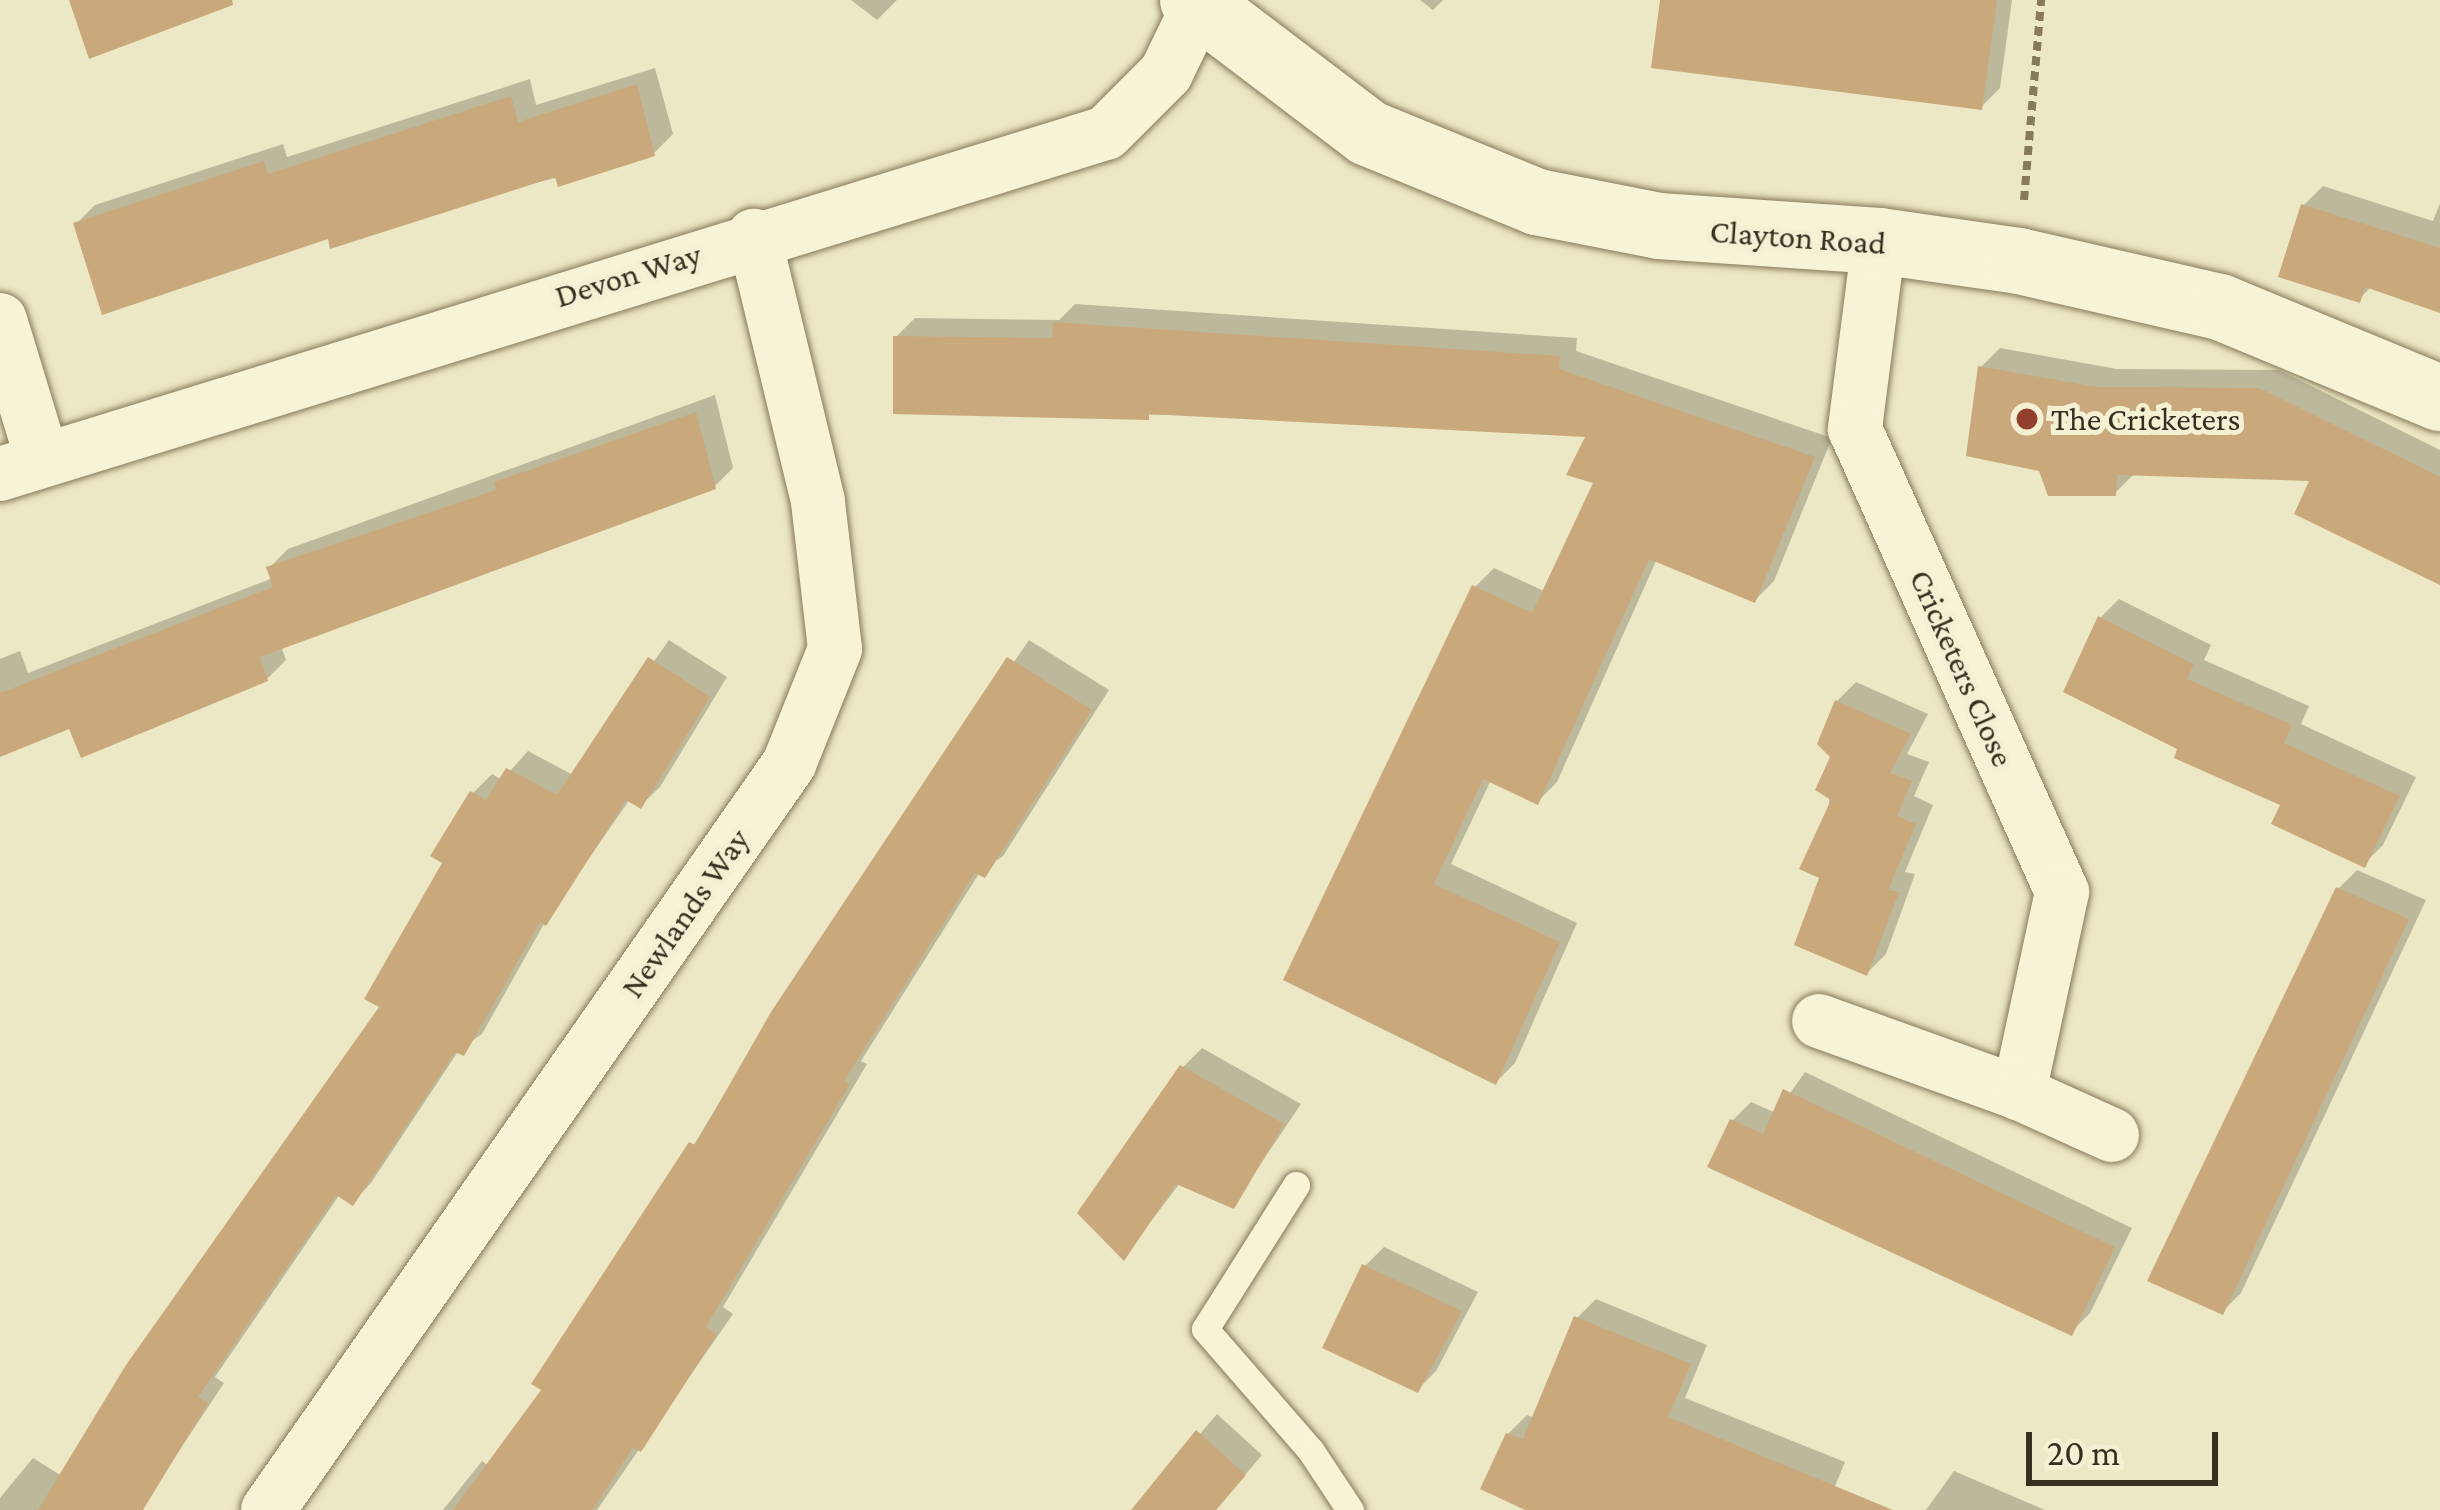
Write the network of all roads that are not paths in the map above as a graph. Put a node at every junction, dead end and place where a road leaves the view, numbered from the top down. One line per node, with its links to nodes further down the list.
1 (1196, 2): 2 (street, Devon Way); 3 (street, Clayton Road)
2 (754, 236): 6 (street, Devon Way); 11 (street, Newlands Way)
3 (1880, 241): 5 (street, Clayton Road); 8 (street, Cricketers Close)
4 (0, 320): 6 (street)
5 (2440, 398)
6 (21, 465)
7 (1819, 1021): 8 (street)
8 (2020, 1093): 9 (street)
9 (2112, 1135)
10 (1296, 1185): 12 (lane)
11 (268, 1510)
12 (1350, 1510)

